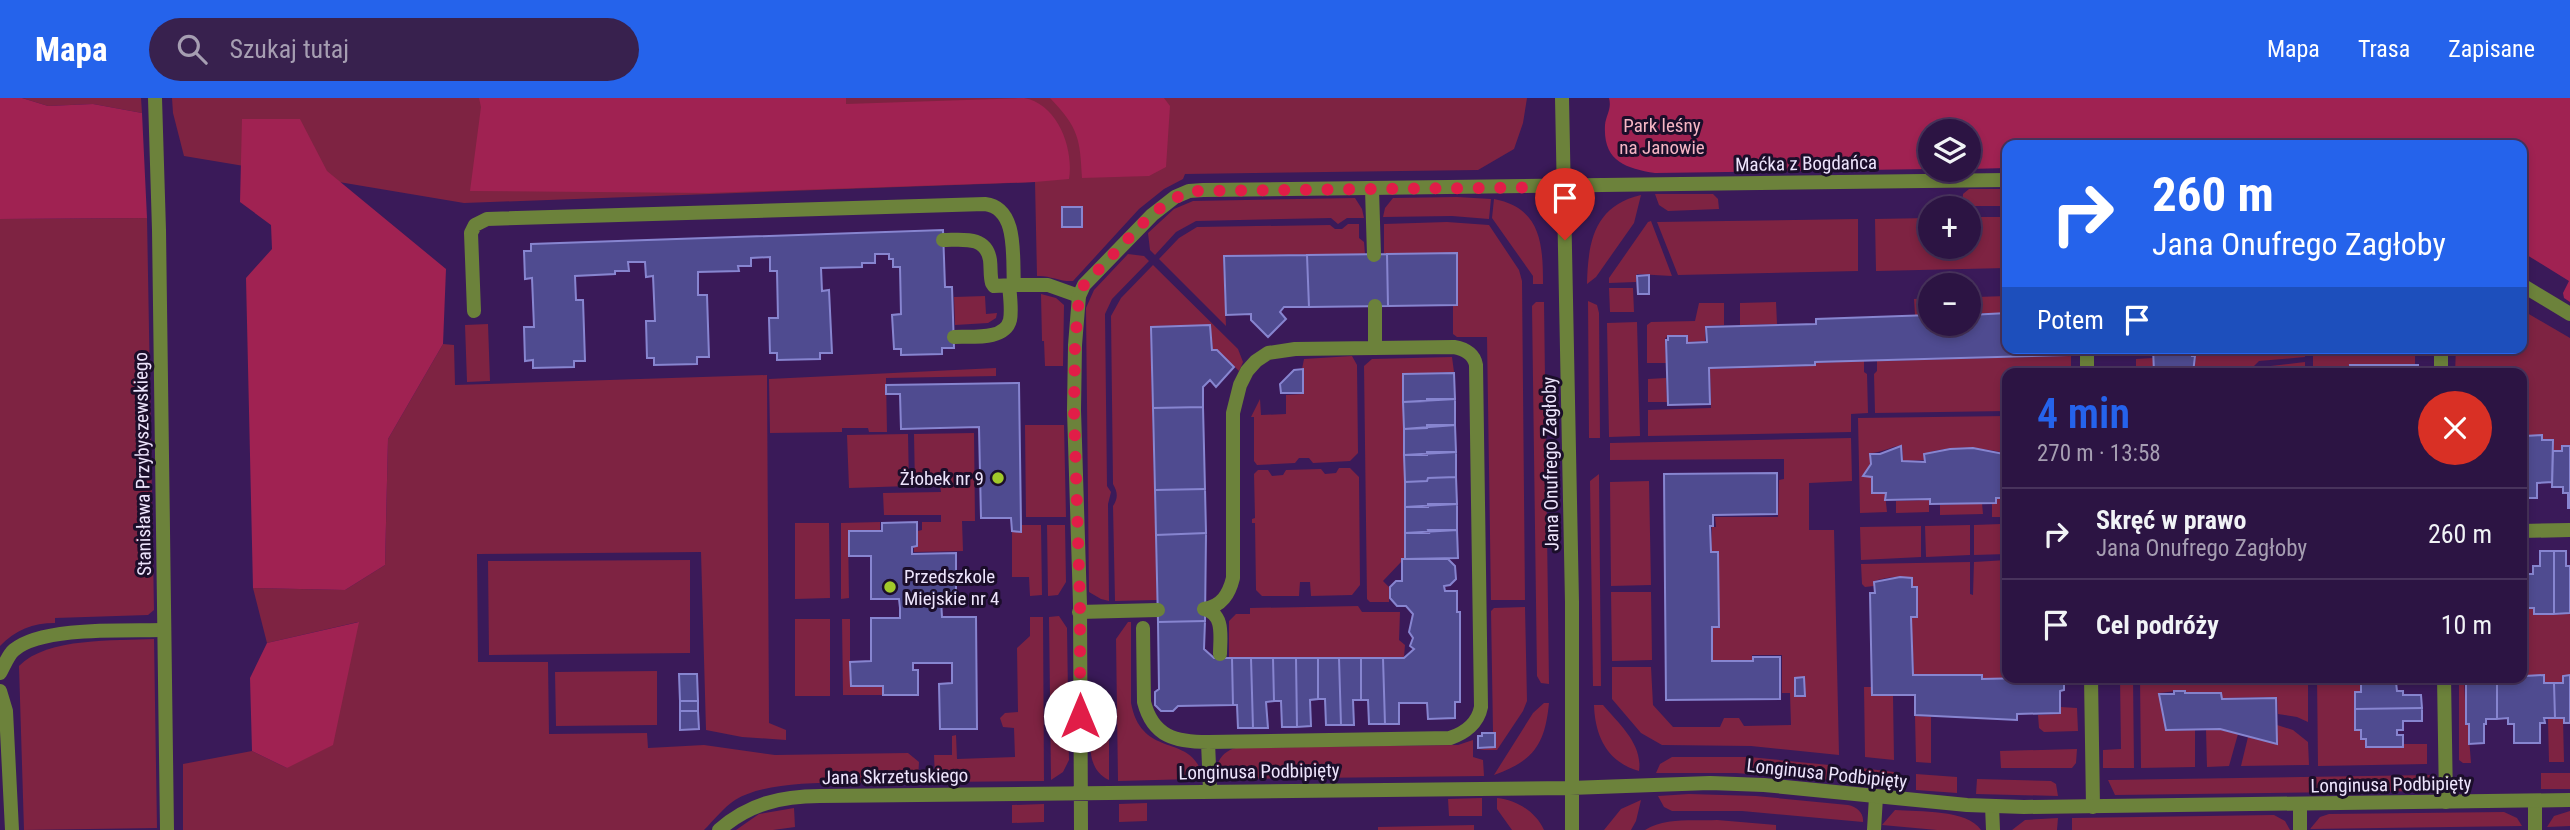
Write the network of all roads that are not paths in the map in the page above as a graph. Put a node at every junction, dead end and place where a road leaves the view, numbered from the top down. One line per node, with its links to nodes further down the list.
1 (155, 98): 21 (street, Stanisława Przybyszewskiego)
2 (1562, 98): 4 (street, Jana Onufrego Zagłoby)
3 (2002, 180): 4 (street, Maćka z Bogdańca)
4 (1564, 187): 5 (street, Maćka z Bogdańca); 28 (street, Jana Onufrego Zagłoby)
5 (1372, 189): 7 (street); 10 (street, Maćka z Bogdańca)
6 (943, 240): 8 (street)
7 (1374, 255)
8 (1011, 285): 10 (street); 12 (street); 14 (street)
9 (2527, 288): 13 (street)
10 (1079, 296): 19 (street)
11 (1375, 306): 15 (street)
12 (474, 312)
13 (2570, 314)
14 (954, 337)
15 (1375, 347): 22 (street); 27 (street)
16 (2570, 530): 17 (street)
17 (2527, 531)
18 (1158, 610): 19 (street)
19 (1079, 612): 30 (street)
20 (1143, 628): 27 (street)
21 (163, 630): 23 (street); 39 (street, Stanisława Przybyszewskiego)
22 (1220, 654)
23 (0, 673)
24 (2091, 683): 37 (street)
25 (2444, 683): 34 (street)
26 (0, 691): 38 (street)
27 (1208, 742): 29 (street)
28 (1570, 788): 29 (street, Longinusa Podbipięty); 31 (street, Longinusa Podbipięty); 42 (street, Jana Onufrego Zagłoby)
29 (1210, 790): 30 (street, Longinusa Podbipięty)
30 (1080, 794): 40 (street, Jana Skrzetuskiego); 41 (street)
31 (1876, 797): 36 (street, Longinusa Podbipięty); 43 (street)
32 (2570, 800): 33 (street, Longinusa Podbipięty)
33 (2535, 801): 34 (street, Longinusa Podbipięty); 46 (street)
34 (2446, 802): 35 (street, Longinusa Podbipięty)
35 (2300, 804): 37 (street, Longinusa Podbipięty); 45 (street)
36 (1993, 806): 37 (street, Longinusa Podbipięty); 44 (street)
37 (2093, 807)
38 (12, 830)
39 (167, 830)
40 (719, 830)
41 (1080, 830)
42 (1572, 830)
43 (1874, 830)
44 (1993, 830)
45 (2300, 830)
46 (2535, 830)

